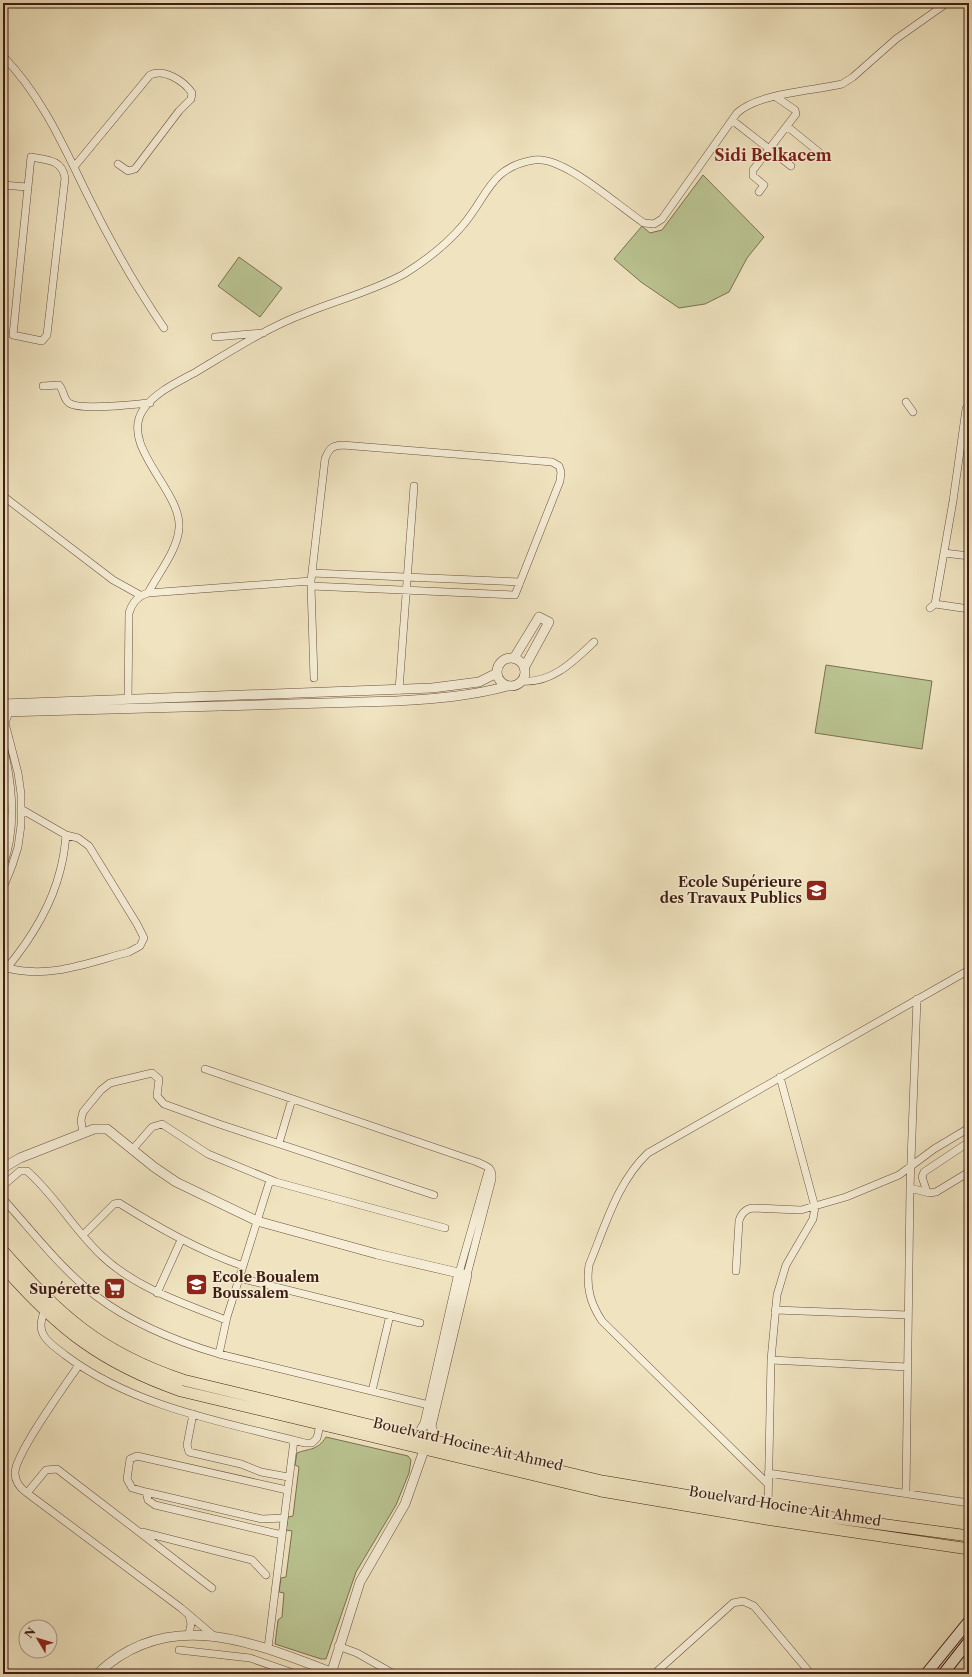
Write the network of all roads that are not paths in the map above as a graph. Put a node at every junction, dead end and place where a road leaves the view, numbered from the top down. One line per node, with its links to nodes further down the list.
1 (947, 3): 3 (street)
2 (3, 56): 10 (street)
3 (776, 97): 4 (street); 5 (street)
4 (732, 120): 6 (street); 15 (street)
5 (788, 126): 6 (street); 7 (street)
6 (770, 149): 9 (street); 13 (street)
7 (820, 152)
8 (118, 164): 10 (street)
9 (791, 166)
10 (74, 167): 14 (street)
11 (3, 185): 12 (street)
12 (27, 187): 12 (street)
13 (759, 192)
14 (164, 328)
15 (265, 333): 16 (street); 19 (street)
16 (215, 337)
17 (43, 386): 19 (street)
18 (906, 402): 21 (street)
19 (150, 403): 31 (street)
20 (966, 409): 24 (street)
21 (912, 412)
22 (414, 486): 27 (street)
23 (3, 496): 32 (street)
24 (944, 553): 25 (street); 33 (street)
25 (969, 556)
26 (312, 573): 27 (street); 28 (street); 29 (street)
27 (407, 578): 28 (street); 30 (street)
28 (520, 582): 30 (street)
29 (311, 584): 30 (street); 31 (street); 38 (street)
30 (406, 590): 41 (street)
31 (148, 593): 32 (street)
32 (140, 595): 42 (street)
33 (969, 609)
34 (594, 642): 39 (street)
35 (514, 658): 36 (street); 36 (street); 37 (street)
36 (524, 668): 39 (street)
37 (497, 674): 40 (street); 41 (street)
38 (314, 678)
39 (521, 681): 40 (street)
40 (508, 686): 44 (street)
41 (399, 690): 42 (street)
42 (128, 699): 43 (street)
43 (3, 704)
44 (6, 712): 46 (street)
45 (3, 746): 48 (street)
46 (21, 809): 47 (street); 50 (street)
47 (66, 835): 47 (street)
48 (6, 839): 49 (street)
49 (3, 866)
50 (3, 888)
51 (969, 970): 52 (street)
52 (917, 999): 54 (street); 62 (street)
53 (205, 1069): 55 (street)
54 (780, 1077): 70 (street); 102 (street)
55 (292, 1099): 59 (street); 79 (street)
56 (969, 1128): 62 (street)
57 (83, 1134): 59 (street); 60 (street); 61 (street)
58 (969, 1142): 67 (street)
59 (279, 1143): 68 (street)
60 (132, 1150): 64 (street); 71 (street)
61 (3, 1168)
62 (910, 1168): 66 (street); 70 (street)
63 (969, 1172): 67 (street)
64 (270, 1180): 71 (street); 72 (street)
65 (6, 1183): 73 (street)
66 (910, 1188): 67 (street); 85 (street)
67 (927, 1192)
68 (434, 1195)
69 (3, 1199): 88 (street)
70 (815, 1207): 78 (street); 82 (street)
71 (257, 1220): 77 (street); 79 (street)
72 (445, 1228)
73 (83, 1235): 74 (street); 81 (street)
74 (181, 1240): 77 (street); 81 (street)
75 (3, 1250): 96 (main road)
76 (3, 1266): 83 (main road, Bouelvard Hocine Ait Ahmed)
77 (243, 1266): 80 (street)
78 (736, 1271)
79 (463, 1274): 93 (street)
80 (239, 1278): 84 (street); 86 (street)
81 (157, 1293): 86 (street)
82 (775, 1310): 85 (street); 89 (street)
83 (44, 1311): 90 (street); 95 (main road, Bouelvard Hocine Ait Ahmed)
84 (390, 1315): 87 (street); 92 (street)
85 (908, 1315): 91 (street)
86 (226, 1320): 88 (street)
87 (420, 1323)
88 (219, 1354): 92 (street)
89 (772, 1360): 91 (street); 100 (street)
90 (79, 1365): 94 (street); 105 (street)
91 (907, 1366): 106 (street)
92 (372, 1391): 93 (street)
93 (433, 1405): 96 (street); 98 (street)
94 (193, 1414): 97 (street); 101 (street)
95 (320, 1424): 97 (street); 99 (main road, Bouelvard Hocine Ait Ahmed)
96 (417, 1437): 98 (main road)
97 (294, 1440): 101 (street)
98 (436, 1441): 108 (main road)
99 (424, 1450): 113 (main road, Bouelvard Hocine Ait Ahmed); 121 (street)
100 (768, 1473): 102 (street); 106 (street)
101 (288, 1477): 103 (street)
102 (767, 1483): 108 (street)
103 (287, 1490): 104 (street); 109 (street)
104 (146, 1492): 109 (street); 111 (street)
105 (27, 1493): 110 (street); 116 (street)
106 (906, 1494): 107 (street)
107 (969, 1503)
108 (768, 1509): 112 (main road)
109 (284, 1518): 111 (street)
110 (138, 1531): 114 (street); 115 (street)
111 (282, 1535): 122 (street)
112 (969, 1536)
113 (969, 1549)
114 (266, 1575)
115 (212, 1588)
116 (189, 1615): 118 (street); 119 (street)
117 (969, 1621): 131 (main road)
118 (189, 1634): 119 (street); 125 (street)
119 (215, 1637): 122 (street); 126 (street)
120 (969, 1641): 132 (main road)
121 (338, 1646): 124 (street); 128 (street)
122 (268, 1648): 124 (street)
123 (179, 1650): 127 (street)
124 (331, 1673)
125 (96, 1674)
126 (104, 1674)
127 (296, 1674)
128 (394, 1674)
129 (654, 1674): 130 (street)
130 (810, 1674)
131 (926, 1674)
132 (942, 1674)

